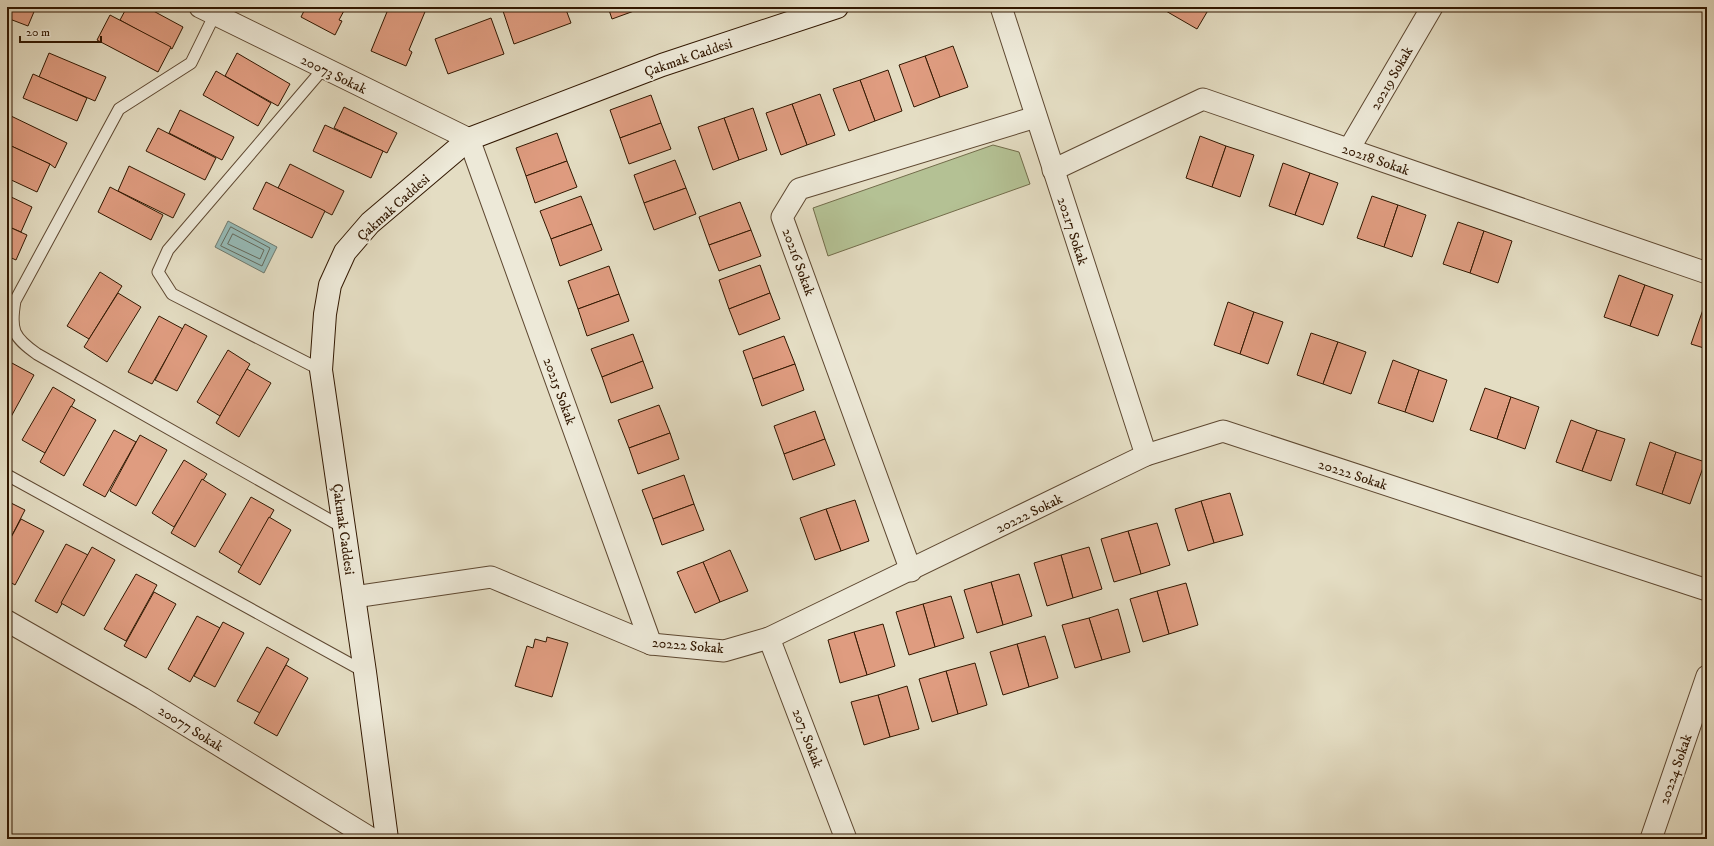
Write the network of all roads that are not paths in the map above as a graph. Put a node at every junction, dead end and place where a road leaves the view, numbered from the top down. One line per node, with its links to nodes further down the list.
1 (837, 7): 7 (main road, Çakmak Caddesi)
2 (1001, 7): 6 (street, 20217 Sokak)
3 (1432, 7): 8 (street, 20219 Sokak)
4 (207, 10): 5 (street, 20073 Sokak); 14 (lane)
5 (323, 69): 7 (street, 20073 Sokak); 11 (lane)
6 (1036, 117): 9 (street, 20217 Sokak); 15 (street, 20216 Sokak)
7 (469, 139): 11 (main road, Çakmak Caddesi); 20 (street, 20215 Sokak)
8 (1349, 149): 9 (street, 20218 Sokak); 10 (street, 20218 Sokak)
9 (1053, 170): 12 (street, 20217 Sokak)
10 (1707, 272)
11 (321, 370): 14 (main road, Çakmak Caddesi)
12 (1146, 455): 15 (street, 20222 Sokak); 16 (street, 20222 Sokak)
13 (7, 475): 21 (lane)
14 (344, 528): 17 (main road, Çakmak Caddesi)
15 (911, 571): 19 (street, 20222 Sokak)
16 (1707, 590)
17 (354, 596): 20 (street, 20222 Sokak); 21 (main road, Çakmak Caddesi)
18 (7, 621): 23 (street, 20077 Sokak)
19 (769, 638): 20 (street, 20222 Sokak); 25 (street, 207. Sokak)
20 (651, 644)
21 (365, 672): 24 (main road, Çakmak Caddesi)
22 (1707, 676): 26 (street, 20224 Sokak)
23 (372, 839)
24 (387, 839)
25 (846, 839)
26 (1651, 839)

